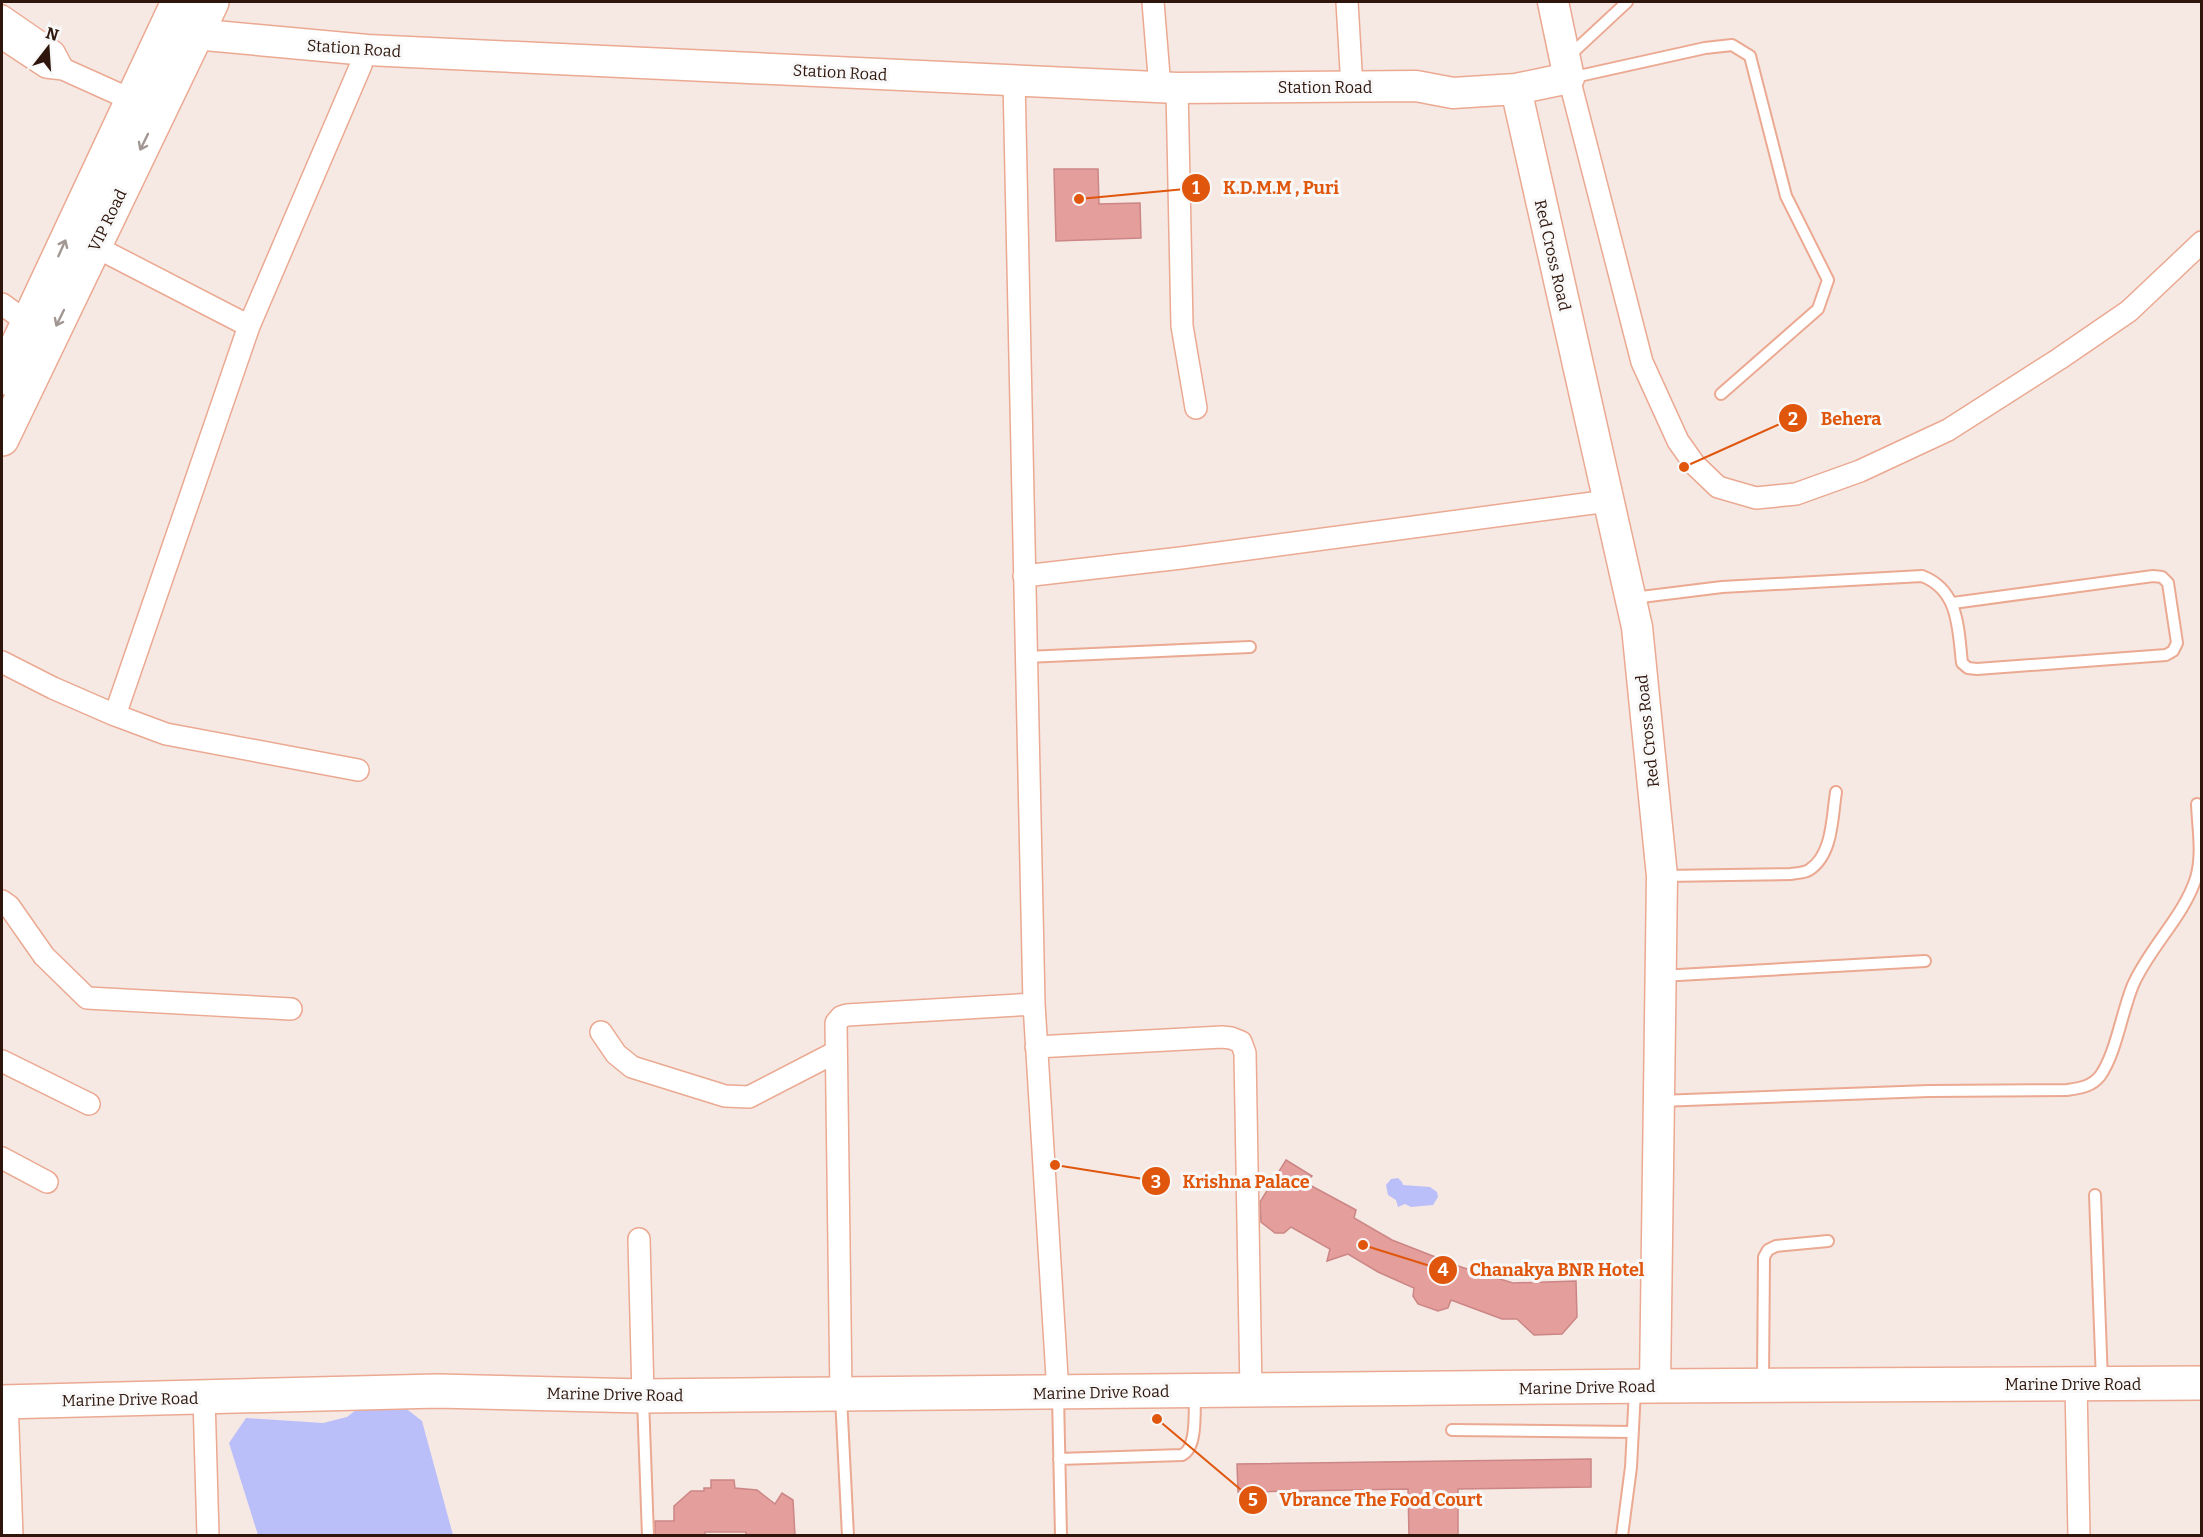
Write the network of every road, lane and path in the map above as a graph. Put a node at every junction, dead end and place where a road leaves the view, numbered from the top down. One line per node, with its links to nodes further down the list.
1 (178, 2): 9 (main road, VIP Road)
2 (212, 2): 10 (main road, VIP Road)
3 (1153, 2): 17 (street)
4 (1347, 2): 14 (street)
5 (1553, 2): 13 (main road)
6 (1627, 2): 13 (lane)
7 (2, 15): 12 (street)
8 (2, 38): 12 (street)
9 (159, 41): 10 (main road, Station Road); 19 (main road, VIP Road)
10 (192, 43): 11 (main road); 15 (main road, Station Road); 19 (main road, VIP Road)
11 (361, 65): 15 (main road); 24 (street)
12 (63, 69): 19 (street)
13 (1567, 69): 16 (main road, Station Road); 21 (street); 26 (lane)
14 (1352, 87): 17 (main road, Station Road); 18 (main road, Station Road)
15 (1014, 88): 17 (main road, Station Road); 30 (street)
16 (1516, 89): 18 (main road, Station Road); 29 (main road, Red Cross Road)
17 (1172, 92): 18 (main road); 27 (street)
18 (1452, 93)
19 (146, 106): 20 (main road, VIP Road, one-way to 20); 23 (main road, VIP Road, one-way to 19)
20 (94, 246): 24 (street); 28 (main road, VIP Road, one-way to 28)
21 (2198, 251)
22 (2, 304): 23 (street)
23 (28, 322): 25 (main road, VIP Road)
24 (249, 326): 36 (street)
25 (2, 378)
26 (1721, 394)
27 (1196, 408)
28 (2, 439)
29 (1608, 501): 30 (street); 31 (main road, Red Cross Road)
30 (1024, 576): 34 (street)
31 (1630, 598): 32 (lane); 40 (main road, Red Cross Road)
32 (1953, 603): 32 (lane)
33 (1250, 647): 34 (lane)
34 (1026, 657): 44 (street)
35 (2, 662): 36 (street)
36 (114, 716): 37 (street)
37 (358, 770)
38 (1836, 792): 40 (lane)
39 (2197, 804): 50 (lane)
40 (1662, 876): 43 (main road, Red Cross Road)
41 (2, 901): 45 (street)
42 (1925, 961): 43 (lane)
43 (1661, 976): 50 (main road, Red Cross Road)
44 (1034, 1004): 47 (street); 48 (street)
45 (291, 1009)
46 (601, 1032): 48 (street)
47 (1036, 1047): 62 (street); 63 (street)
48 (836, 1052): 64 (street)
49 (2, 1061): 51 (street)
50 (1659, 1101): 59 (main road, Red Cross Road)
51 (89, 1104)
52 (2, 1158): 53 (street)
53 (47, 1182)
54 (2095, 1195): 58 (lane)
55 (639, 1239): 65 (street)
56 (1828, 1241): 60 (lane)
57 (2202, 1383): 58 (main road, Marine Drive Road)
58 (2089, 1384): 60 (main road, Marine Drive Road); 77 (street)
59 (1645, 1386): 60 (main road, Marine Drive Road); 62 (main road, Marine Drive Road); 69 (lane)
60 (1763, 1386)
61 (1195, 1391): 62 (main road, Marine Drive Road); 63 (main road, Marine Drive Road); 70 (lane)
62 (1251, 1391)
63 (1058, 1393): 64 (main road, Marine Drive Road); 70 (lane)
64 (841, 1394): 65 (main road, Marine Drive Road); 74 (lane)
65 (642, 1396): 66 (main road, Marine Drive Road); 73 (lane)
66 (204, 1397): 67 (main road, Marine Drive Road); 72 (street)
67 (4, 1402): 71 (street)
68 (1452, 1430): 69 (lane)
69 (1633, 1432): 76 (lane)
70 (1059, 1459): 75 (lane)
71 (12, 1536)
72 (208, 1536)
73 (648, 1536)
74 (848, 1536)
75 (1061, 1536)
76 (1622, 1536)
77 (2079, 1536)

